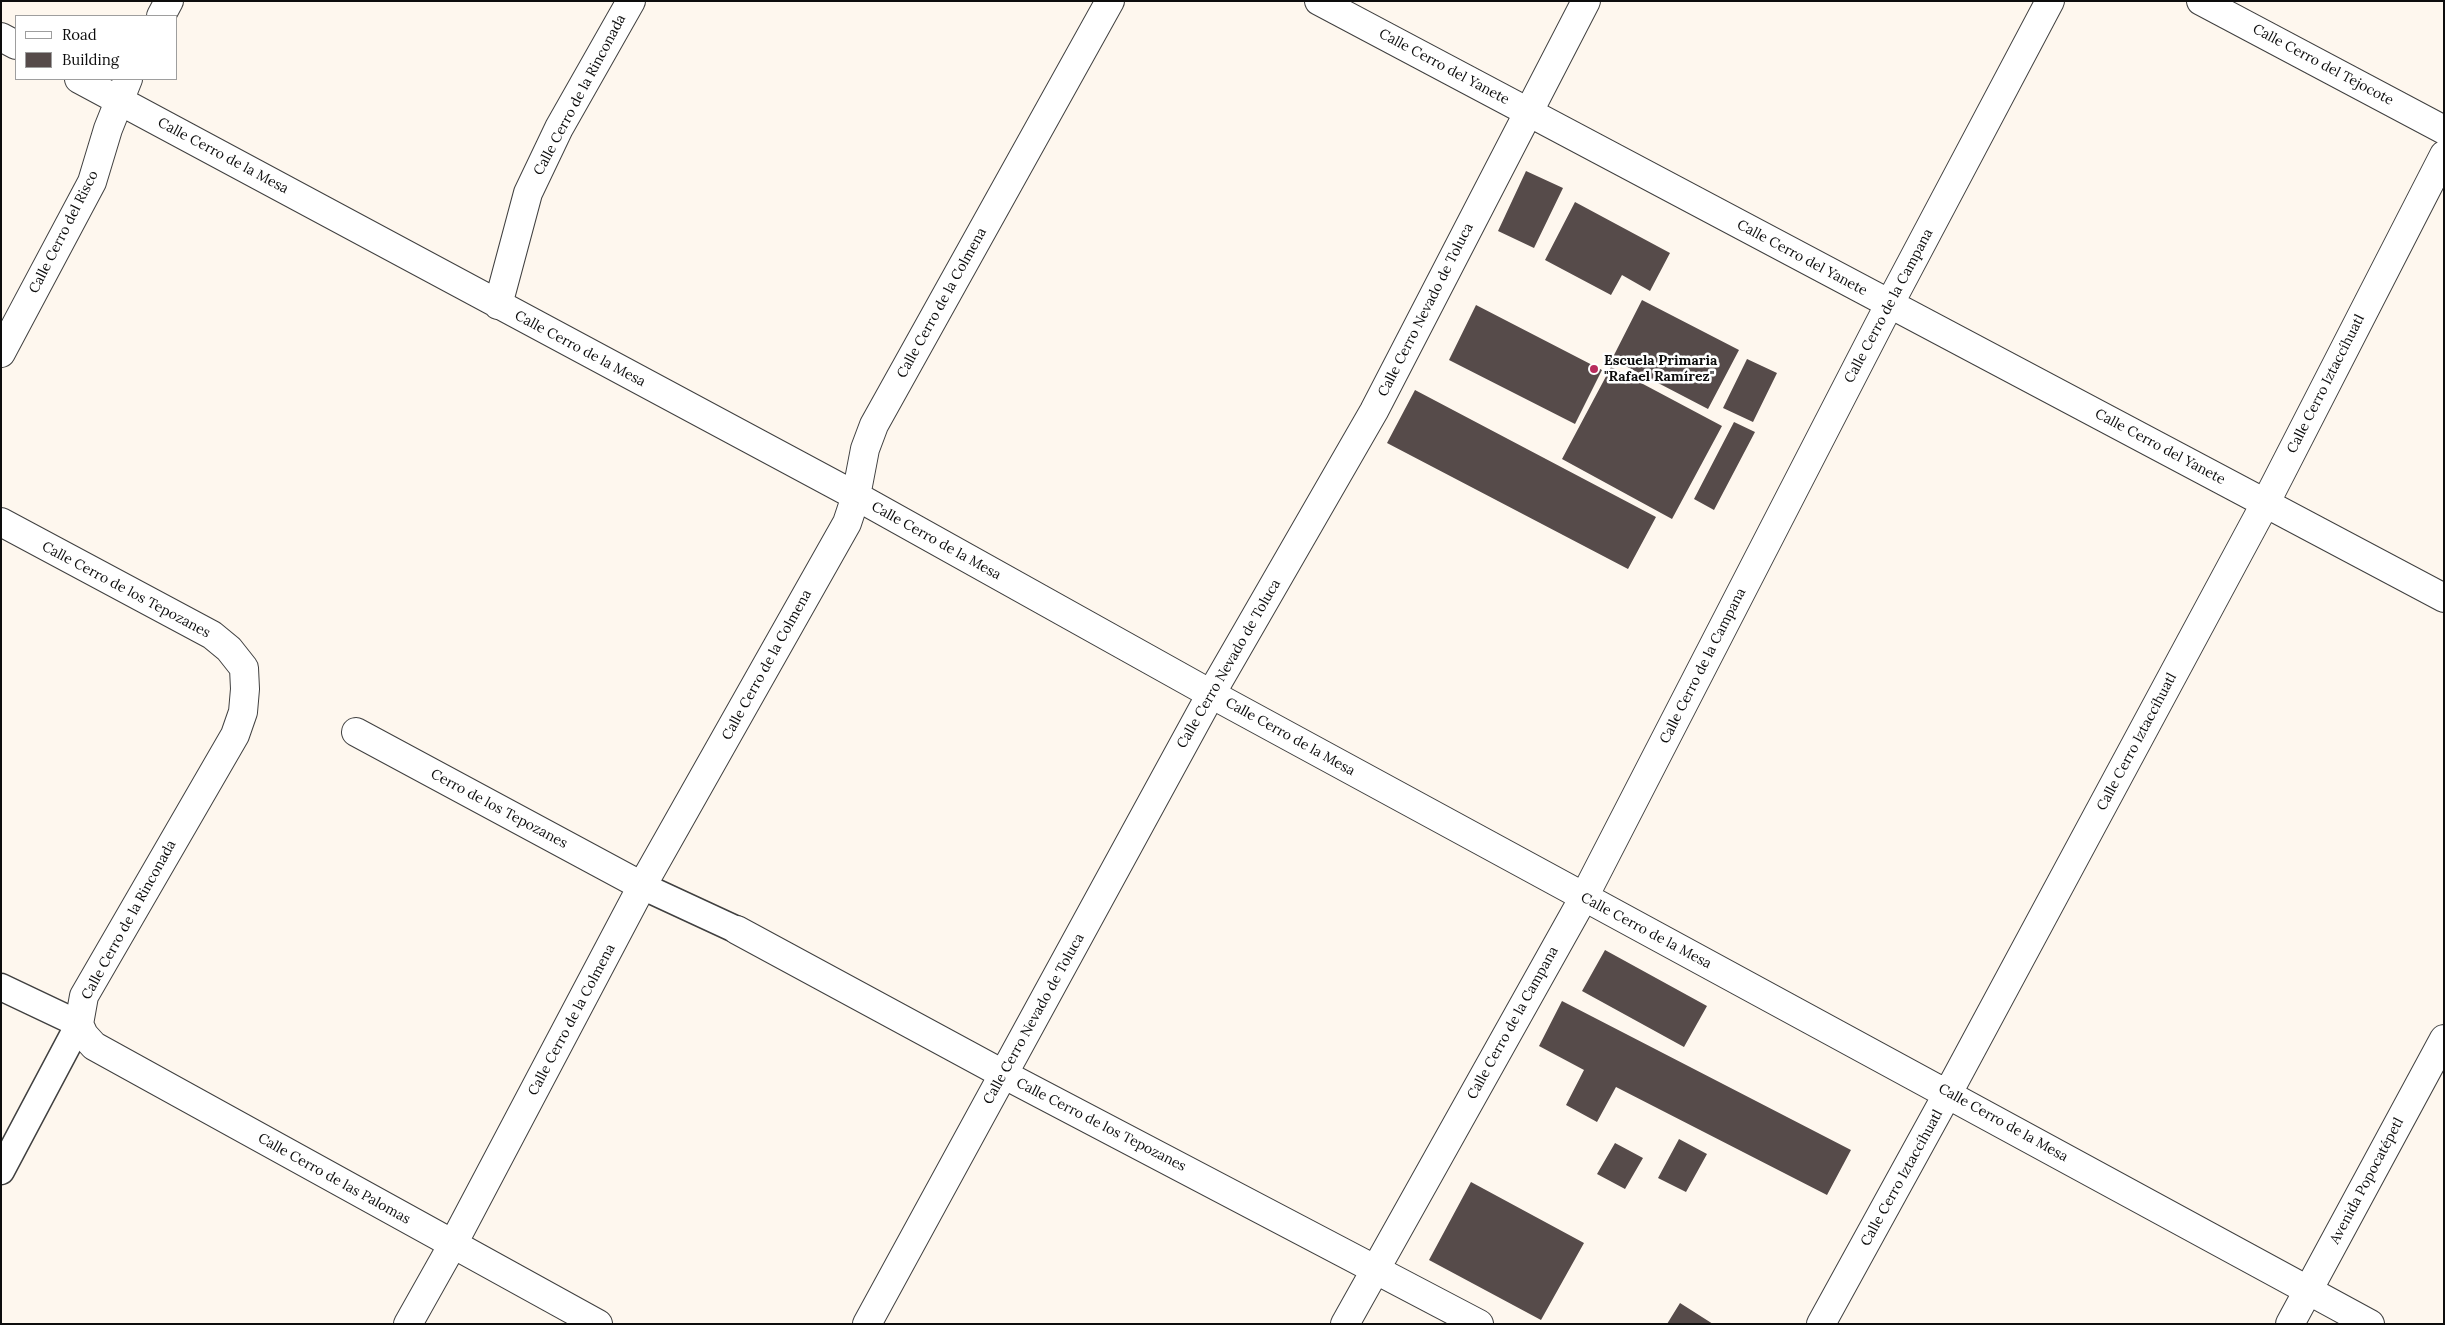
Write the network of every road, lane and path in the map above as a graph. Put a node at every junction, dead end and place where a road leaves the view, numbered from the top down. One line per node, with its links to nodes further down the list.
1 (169, 1): 8 (street)
2 (631, 1): 16 (street, Calle Cerro de la Rinconada)
3 (1110, 1): 19 (street, Calle Cerro de la Colmena)
4 (1319, 1): 13 (street, Calle Cerro del Yanete)
5 (1586, 1): 13 (street, Calle Cerro Nevado de Toluca)
6 (2050, 1): 17 (street, Calle Cerro de la Campana)
7 (2202, 1): 14 (street, Calle Cerro del Tejocote)
8 (162, 15)
9 (1, 37): 10 (street)
10 (15, 44)
11 (84, 80): 12 (street, Calle Cerro de la Mesa)
12 (124, 89): 16 (street, Calle Cerro de la Mesa); 18 (street, Calle Cerro del Risco)
13 (1529, 112): 17 (street, Calle Cerro del Yanete); 24 (street, Calle Cerro Nevado de Toluca)
14 (2444, 130)
15 (2444, 155): 20 (street, Calle Cerro Iztaccíhuatl)
16 (498, 305): 19 (street, Calle Cerro de la Mesa)
17 (1889, 305): 20 (street, Calle Cerro del Yanete); 27 (street, Calle Cerro de la Campana)
18 (1, 353)
19 (856, 496): 24 (street, Calle Cerro de la Mesa); 26 (street, Calle Cerro de la Colmena)
20 (2266, 502): 22 (street, Calle Cerro del Yanete); 33 (street, Calle Cerro Iztaccíhuatl)
21 (1, 522): 23 (street, Calle Cerro de los Tepozanes)
22 (2444, 598)
23 (244, 668): 30 (street, Calle Cerro de la Rinconada)
24 (1211, 694): 27 (street, Calle Cerro de la Mesa); 32 (street, Calle Cerro Nevado de Toluca)
25 (356, 732): 26 (street, Cerro de los Tepozanes)
26 (642, 886): 28 (street, Calle Cerro de los Tepozanes); 35 (street, Calle Cerro de la Colmena)
27 (1584, 897): 33 (street, Calle Cerro de la Mesa); 36 (street, Calle Cerro de la Campana)
28 (737, 930): 32 (street, Calle Cerro de los Tepozanes)
29 (1, 986): 30 (street)
30 (80, 1024): 34 (street, Calle Cerro de la Rinconada); 35 (street, Calle Cerro de las Palomas)
31 (2444, 1039): 37 (street, Avenida Popocatépetl)
32 (1003, 1074): 36 (street, Calle Cerro de los Tepozanes); 40 (street, Calle Cerro Nevado de Toluca)
33 (1948, 1093): 37 (street, Calle Cerro de la Mesa); 43 (street, Calle Cerro Iztaccíhuatl)
34 (1, 1171)
35 (453, 1244): 38 (street, Calle Cerro de la Colmena); 39 (street, Calle Cerro de las Palomas)
36 (1375, 1268): 41 (street, Calle Cerro de la Campana); 42 (street, Calle Cerro de los Tepozanes)
37 (2308, 1291): 44 (street, Avenida Popocatépetl); 45 (street, Calle Cerro de la Mesa)
38 (408, 1324)
39 (598, 1324)
40 (867, 1324)
41 (1345, 1324)
42 (1479, 1324)
43 (1821, 1324)
44 (2290, 1324)
45 (2370, 1324)

